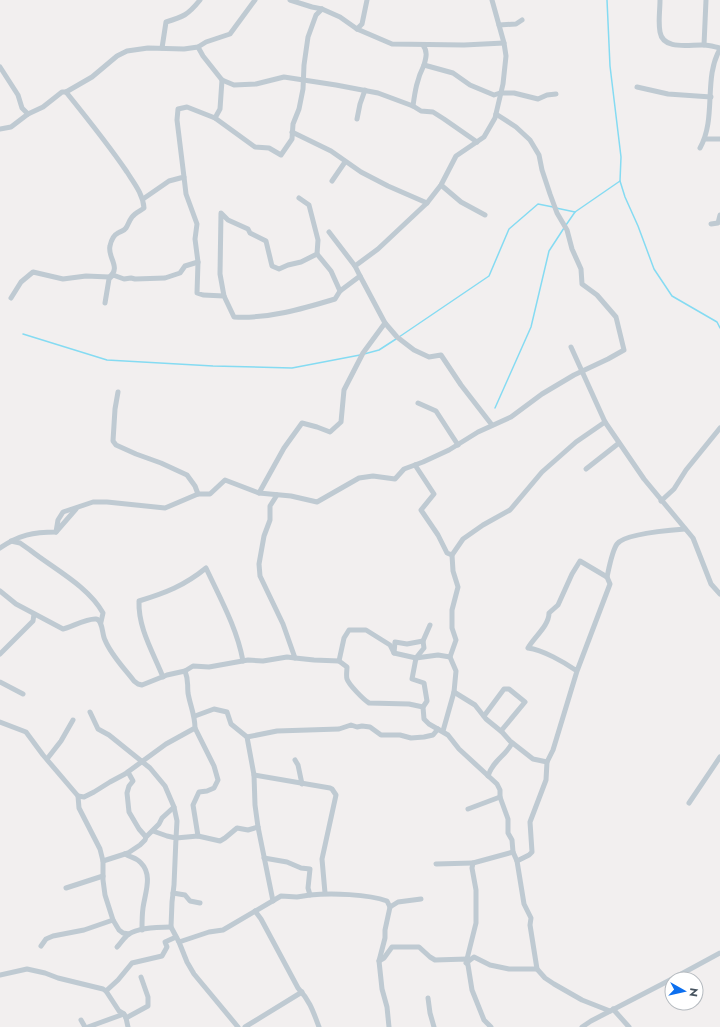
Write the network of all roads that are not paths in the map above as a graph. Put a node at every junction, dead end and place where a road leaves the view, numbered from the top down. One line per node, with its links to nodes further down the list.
1 (200, 0): 16 (street)
2 (255, 0): 15 (street)
3 (290, 0): 8 (street)
4 (367, 0): 11 (street)
5 (492, 0): 10 (street)
6 (660, 0): 14 (street)
7 (706, 0): 14 (street)
8 (322, 9): 11 (street); 21 (street)
9 (522, 20): 10 (street)
10 (499, 25): 12 (street)
11 (357, 29): 13 (street)
12 (504, 43): 13 (street); 25 (street)
13 (424, 45): 18 (street)
14 (704, 45): 17 (street)
15 (198, 47): 16 (street); 20 (street)
16 (162, 48): 24 (street)
17 (720, 48): 27 (street)
18 (424, 65): 25 (street); 28 (street)
19 (0, 68): 29 (street)
20 (222, 80): 21 (street); 31 (street)
21 (303, 80): 23 (street); 34 (street)
22 (636, 87): 27 (street)
23 (365, 90): 28 (street); 32 (street)
24 (66, 92): 29 (street); 44 (street)
25 (500, 93): 26 (street); 30 (street)
26 (556, 94)
27 (711, 97): 35 (street)
28 (413, 106): 37 (street)
29 (28, 114): 33 (street)
30 (496, 114): 37 (street); 61 (street)
31 (215, 118): 34 (street); 40 (street)
32 (357, 119)
33 (0, 129)
34 (292, 132): 39 (street)
35 (705, 138): 36 (street); 38 (street)
36 (720, 140)
37 (476, 142): 42 (street)
38 (700, 148)
39 (345, 162): 41 (street); 45 (street)
40 (184, 177): 44 (street); 51 (street)
41 (332, 181)
42 (441, 185): 45 (street); 46 (street)
43 (299, 198): 50 (street)
44 (142, 199): 53 (street)
45 (427, 203): 52 (street)
46 (485, 215)
47 (720, 215): 48 (street)
48 (711, 224)
49 (329, 232): 52 (street)
50 (317, 254): 55 (street); 56 (street)
51 (198, 262): 53 (street); 56 (street)
52 (355, 266): 54 (street)
53 (113, 275): 57 (street); 58 (street)
54 (360, 276): 55 (street); 59 (street)
55 (340, 291): 56 (street)
56 (224, 296)
57 (12, 298)
58 (105, 304)
59 (385, 323): 65 (street); 71 (street)
60 (571, 347): 61 (street)
61 (582, 372): 64 (street); 65 (street)
62 (118, 392): 72 (street)
63 (418, 403): 68 (street)
64 (605, 422): 67 (street); 78 (street)
65 (492, 425): 68 (street)
66 (720, 428): 74 (street)
67 (619, 443): 70 (street); 74 (street)
68 (458, 445): 69 (street)
69 (415, 465): 73 (street); 78 (street)
70 (586, 469)
71 (258, 493): 72 (street); 73 (street)
72 (198, 494): 76 (street)
73 (277, 495): 89 (street)
74 (661, 501): 75 (street)
75 (685, 529): 79 (street); 81 (street)
76 (11, 541): 77 (street); 83 (street)
77 (0, 548)
78 (452, 555): 88 (street)
79 (607, 577): 94 (street); 94 (street)
80 (0, 591): 82 (street)
81 (720, 594)
82 (34, 614): 83 (street); 87 (street)
83 (100, 622): 95 (street)
84 (430, 625): 85 (street)
85 (422, 641): 86 (street); 90 (street)
86 (394, 653): 90 (street); 92 (street)
87 (0, 654)
88 (450, 657): 90 (street); 97 (street)
89 (295, 658): 91 (street); 92 (street)
90 (416, 658): 99 (street)
91 (243, 661): 93 (street); 95 (street)
92 (339, 661): 99 (street)
93 (185, 671): 95 (street); 101 (street)
94 (577, 671): 114 (street)
95 (163, 677)
96 (0, 682): 98 (street)
97 (454, 692): 102 (street); 106 (street)
98 (23, 694)
99 (423, 707): 106 (street)
100 (90, 712): 113 (street)
101 (195, 716): 105 (street); 108 (street)
102 (484, 716): 107 (street); 107 (street)
103 (73, 720): 111 (street)
104 (0, 722): 111 (street)
105 (195, 728): 113 (street); 126 (street)
106 (440, 730): 108 (street); 117 (street)
107 (501, 731): 109 (street)
108 (247, 737): 116 (street)
109 (512, 743): 114 (street); 117 (street)
110 (720, 757): 121 (street)
111 (47, 759): 119 (street)
112 (295, 760): 118 (street)
113 (141, 762): 115 (street); 122 (street)
114 (547, 762): 133 (street)
115 (128, 772): 119 (street); 127 (street)
116 (254, 775): 118 (street); 124 (street)
117 (488, 776): 120 (street)
118 (302, 784): 139 (street)
119 (78, 796): 132 (street)
120 (500, 797): 123 (street); 129 (street)
121 (689, 803)
122 (174, 807): 125 (street); 128 (street)
123 (468, 809)
124 (258, 827): 126 (street); 131 (street)
125 (152, 831): 127 (street); 128 (street)
126 (198, 836): 128 (street)
127 (146, 837): 130 (street)
128 (176, 838): 138 (street)
129 (514, 852): 133 (street); 134 (street)
130 (125, 854): 132 (street); 148 (street)
131 (264, 858): 140 (street); 142 (street)
132 (103, 860): 136 (street)
133 (517, 861): 156 (street)
134 (473, 863): 135 (street); 155 (street)
135 (436, 864)
136 (103, 876): 137 (street); 146 (street)
137 (66, 888)
138 (173, 893): 143 (street); 147 (street)
139 (325, 893): 140 (street); 144 (street)
140 (310, 895): 142 (street)
141 (421, 899): 144 (street)
142 (273, 901): 145 (street)
143 (200, 903)
144 (390, 907): 154 (street)
145 (255, 911): 150 (street); 162 (street)
146 (113, 920): 149 (street); 151 (street)
147 (171, 927): 148 (street); 150 (street)
148 (142, 930): 149 (street)
149 (129, 934): 152 (street)
150 (177, 939): 161 (street); 170 (street)
151 (41, 946)
152 (117, 947)
153 (720, 953): 157 (street)
154 (379, 961): 155 (street); 173 (street)
155 (466, 961): 156 (street); 175 (street)
156 (537, 969): 164 (street)
157 (687, 971)
158 (0, 975): 161 (street)
159 (141, 977): 165 (street)
160 (664, 983): 164 (street)
161 (106, 991): 165 (street)
162 (302, 992): 171 (street); 172 (street)
163 (428, 998): 174 (street)
164 (612, 1010): 176 (street); 177 (street)
165 (125, 1016): 168 (street); 169 (street)
166 (81, 1020): 167 (street)
167 (85, 1027)
168 (88, 1027)
169 (128, 1027)
170 (238, 1027)
171 (245, 1027)
172 (319, 1027)
173 (389, 1027)
174 (434, 1027)
175 (491, 1027)
176 (582, 1027)
177 (629, 1027)

